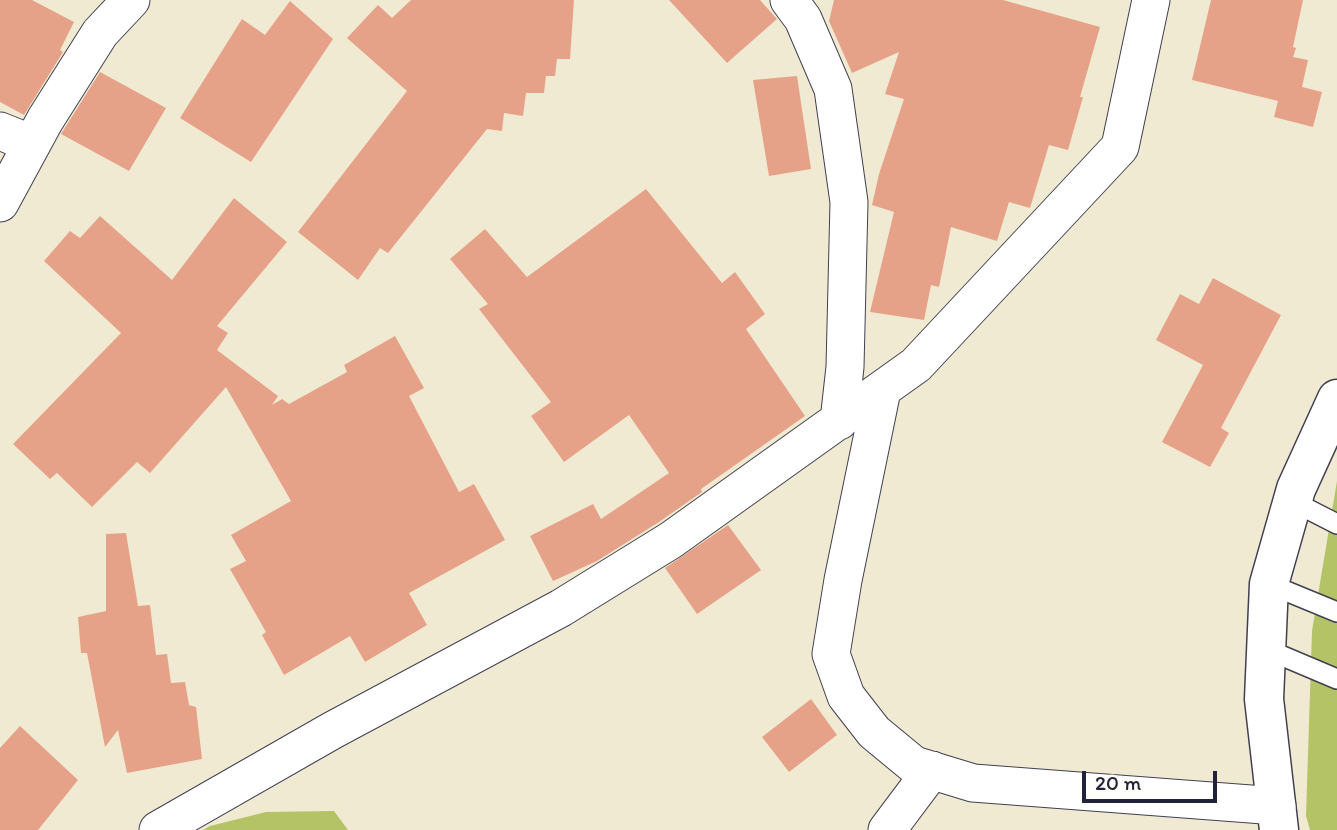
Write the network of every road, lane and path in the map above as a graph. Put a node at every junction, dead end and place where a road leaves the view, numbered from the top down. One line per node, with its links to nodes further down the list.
1 (131, 0): 4 (street)
2 (789, 0): 8 (street)
3 (1151, 0): 6 (street)
4 (16, 138): 5 (street)
5 (0, 203)
6 (882, 390): 8 (street); 15 (street)
7 (1337, 399): 9 (street)
8 (839, 421): 17 (street)
9 (1292, 501): 10 (lane); 11 (street)
10 (1337, 524)
11 (1269, 584): 12 (lane); 13 (street)
12 (1337, 612)
13 (1266, 649): 14 (lane); 16 (street)
14 (1337, 679)
15 (932, 770): 16 (street); 18 (street)
16 (1278, 818)
17 (158, 830)
18 (887, 830)

